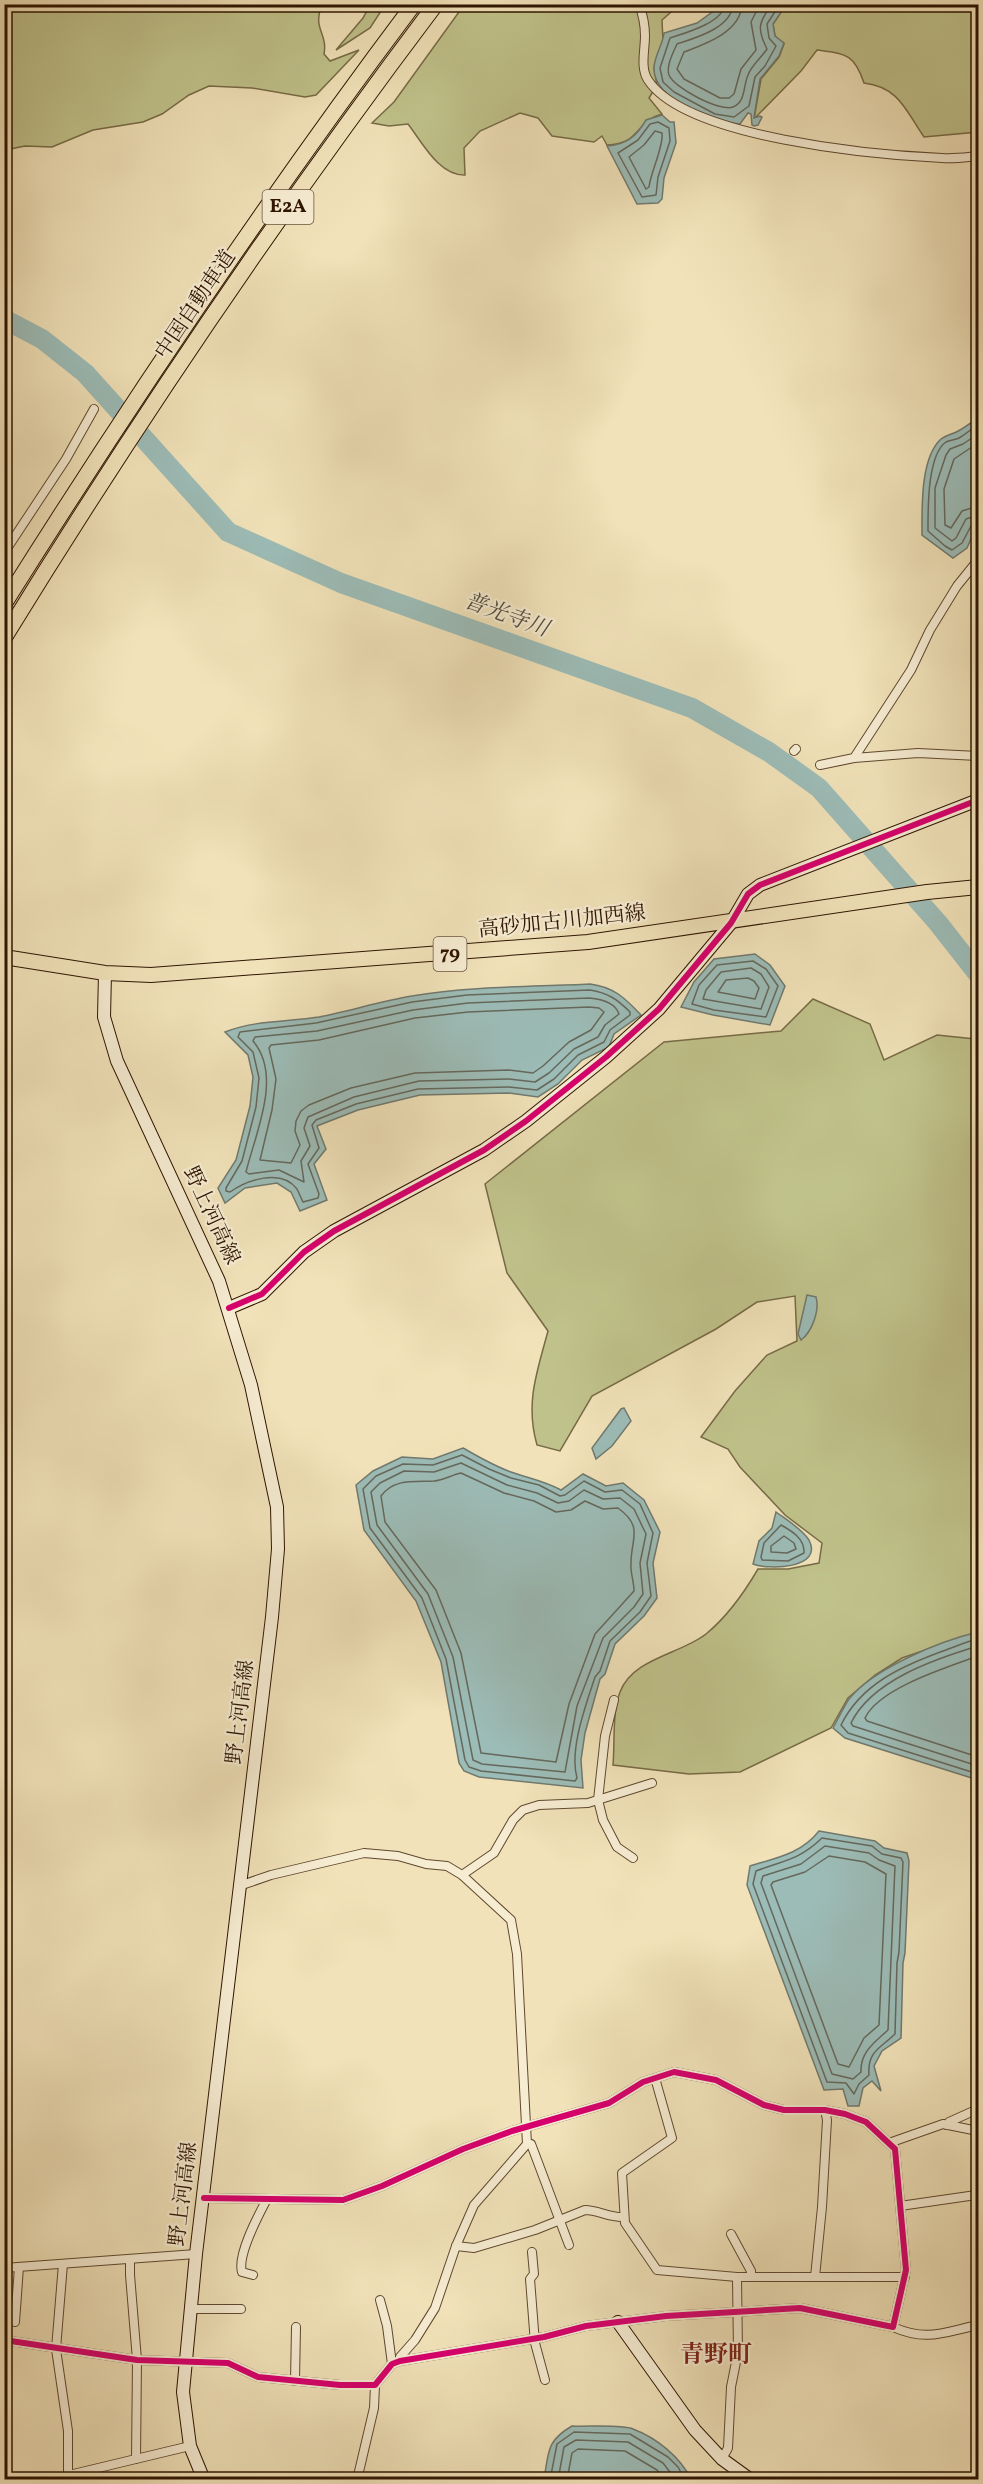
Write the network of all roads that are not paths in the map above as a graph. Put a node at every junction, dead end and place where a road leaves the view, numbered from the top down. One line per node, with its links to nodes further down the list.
1 (414, 4): 8 (highway, 中国自動車道 / E2A)
2 (436, 4): 9 (highway, 中国自動車道 / E2A)
3 (639, 4): 4 (street)
4 (978, 156)
5 (94, 409): 6 (street)
6 (4, 553)
7 (978, 560): 11 (street)
8 (4, 604)
9 (4, 638)
10 (978, 756): 11 (street)
11 (854, 758): 12 (street)
12 (820, 765)
13 (978, 800): 15 (main road)
14 (978, 887): 15 (main road, 高砂加古川加西線 / 79)
15 (731, 923): 17 (main road, 高砂加古川加西線 / 79); 18 (main road)
16 (4, 957): 17 (main road, 高砂加古川加西線 / 79)
17 (105, 973): 18 (main road, 野上河高線)
18 (229, 1308): 24 (main road, 野上河高線)
19 (614, 1700): 21 (street)
20 (651, 1783): 21 (street)
21 (597, 1800): 22 (street); 23 (street)
22 (633, 1858)
23 (462, 1875): 24 (street); 29 (street)
24 (239, 1886): 34 (main road, 野上河高線)
25 (655, 2078): 27 (street); 29 (street); 37 (street)
26 (978, 2109): 28 (street)
27 (825, 2110): 31 (street); 51 (street)
28 (947, 2125): 30 (street); 31 (street)
29 (526, 2127): 32 (street); 35 (street)
30 (978, 2131)
31 (889, 2143): 36 (street)
32 (526, 2144): 38 (street); 41 (street)
33 (976, 2195): 36 (street)
34 (204, 2198): 35 (street); 43 (main road, 野上河高線)
35 (267, 2199): 48 (street)
36 (900, 2206): 52 (street)
37 (624, 2217): 38 (street); 49 (street)
38 (561, 2218): 40 (street); 41 (street)
39 (731, 2234): 50 (street)
40 (569, 2245)
41 (456, 2246): 67 (street)
42 (532, 2252): 62 (street)
43 (196, 2254): 44 (street); 54 (main road, 野上河高線)
44 (130, 2259): 45 (street); 65 (street)
45 (63, 2264): 46 (street); 64 (street)
46 (19, 2267): 47 (street); 57 (street)
47 (4, 2268)
48 (253, 2275)
49 (737, 2277): 50 (street); 56 (street)
50 (751, 2277): 51 (street)
51 (814, 2277): 52 (street)
52 (905, 2277): 61 (street)
53 (380, 2300): 67 (street)
54 (191, 2309): 55 (street); 66 (main road, 野上河高線)
55 (242, 2309)
56 (738, 2312): 58 (street); 61 (street); 73 (street)
57 (15, 2322)
58 (618, 2322): 62 (street); 73 (main road)
59 (978, 2325): 61 (street)
60 (296, 2327): 69 (street)
61 (893, 2327)
62 (535, 2338): 67 (street); 68 (street)
63 (4, 2340): 64 (street)
64 (56, 2349): 65 (street); 74 (street)
65 (137, 2360): 66 (street); 72 (street)
66 (185, 2360): 69 (street); 71 (main road, 野上河高線)
67 (396, 2363): 70 (street)
68 (545, 2380)
69 (296, 2381): 70 (street)
70 (375, 2385): 76 (street)
71 (190, 2446): 72 (street); 75 (main road, 野上河高線)
72 (136, 2459): 74 (street)
73 (722, 2459): 77 (main road)
74 (69, 2477)
75 (204, 2480)
76 (357, 2480)
77 (750, 2480)

